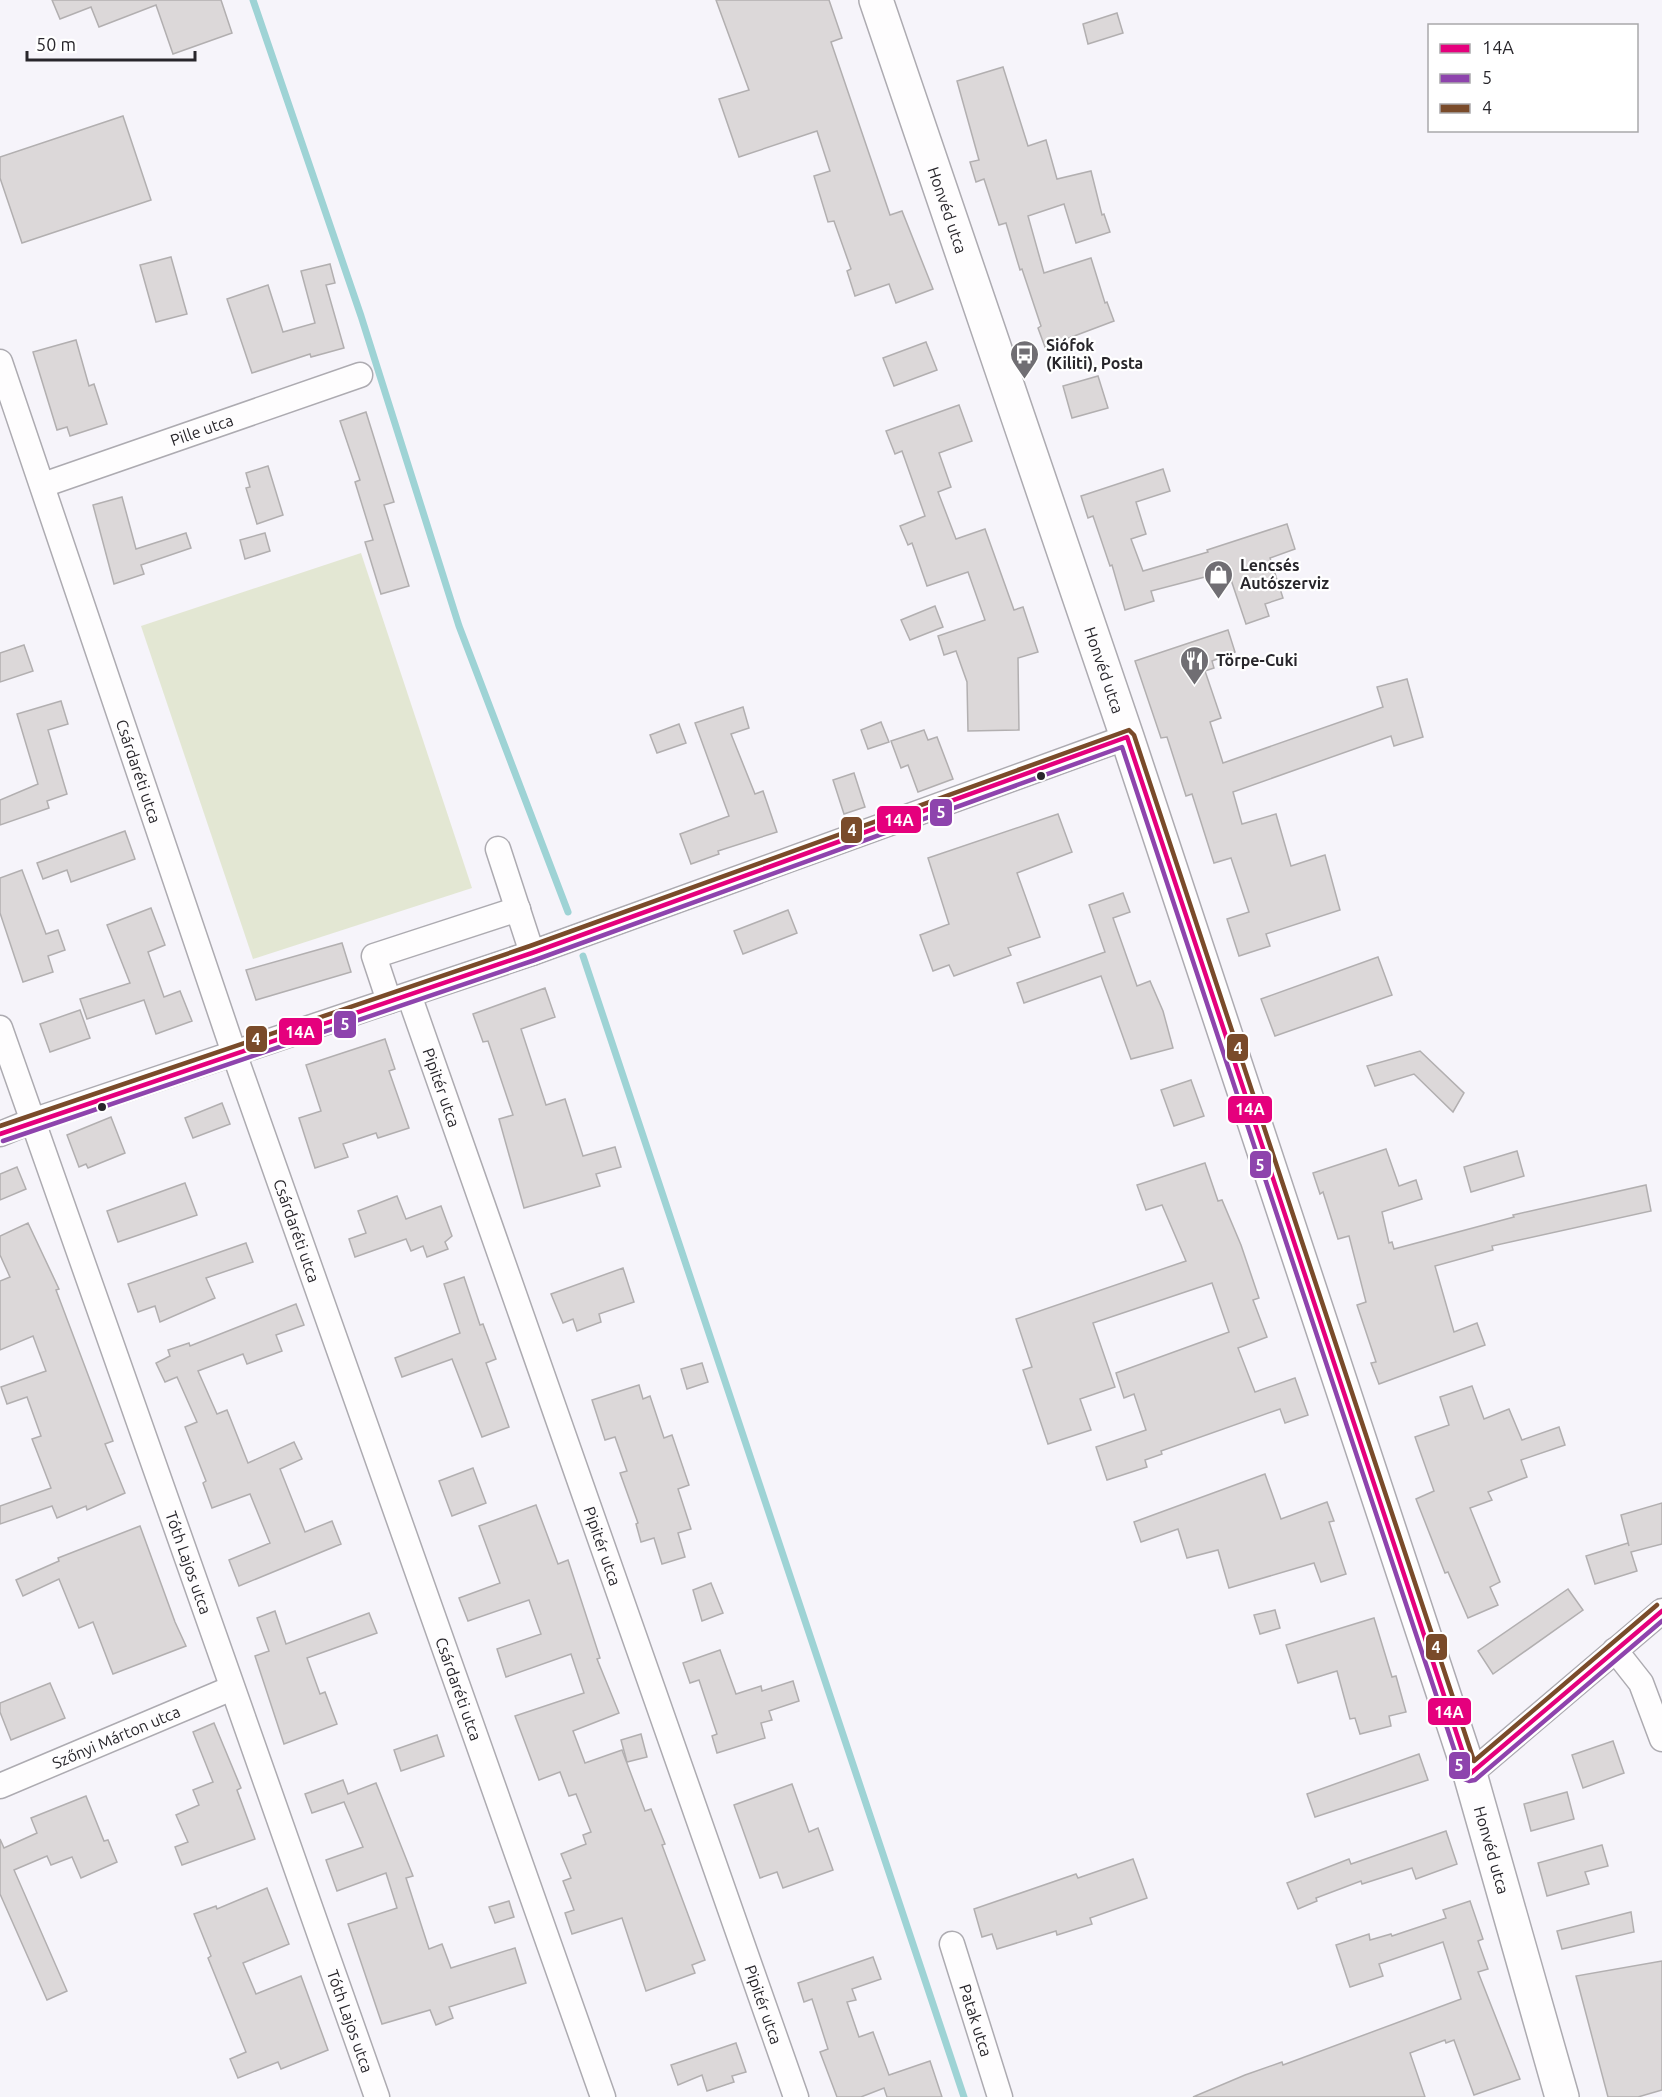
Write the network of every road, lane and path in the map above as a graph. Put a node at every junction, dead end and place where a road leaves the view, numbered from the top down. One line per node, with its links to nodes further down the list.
1 (876, 0): 5 (main road, Honvéd utca)
2 (0, 362): 4 (street, Csárdaréti utca)
3 (360, 375): 4 (street, Pille utca)
4 (44, 485): 11 (street, Csárdaréti utca)
5 (1127, 736): 8 (street); 18 (main road, Honvéd utca)
6 (498, 849): 7 (street)
7 (518, 909): 8 (street); 9 (street, Pipitér utca)
8 (532, 953): 9 (street)
9 (399, 998): 11 (street); 23 (street, Pipitér utca)
10 (0, 1028): 12 (street, Tóth Lajos utca)
11 (234, 1053): 12 (street); 22 (street, Csárdaréti utca)
12 (32, 1120): 13 (street); 16 (street, Tóth Lajos utca)
13 (0, 1134)
14 (1662, 1611): 15 (street)
15 (1616, 1650): 17 (street); 18 (street)
16 (232, 1688): 19 (street, Szőnyi Márton utca); 21 (street, Tóth Lajos utca)
17 (1662, 1739)
18 (1470, 1774): 25 (main road, Honvéd utca)
19 (0, 1786)
20 (952, 1944): 24 (street, Patak utca)
21 (376, 2097)
22 (603, 2097)
23 (796, 2097)
24 (1000, 2097)
25 (1562, 2097)

